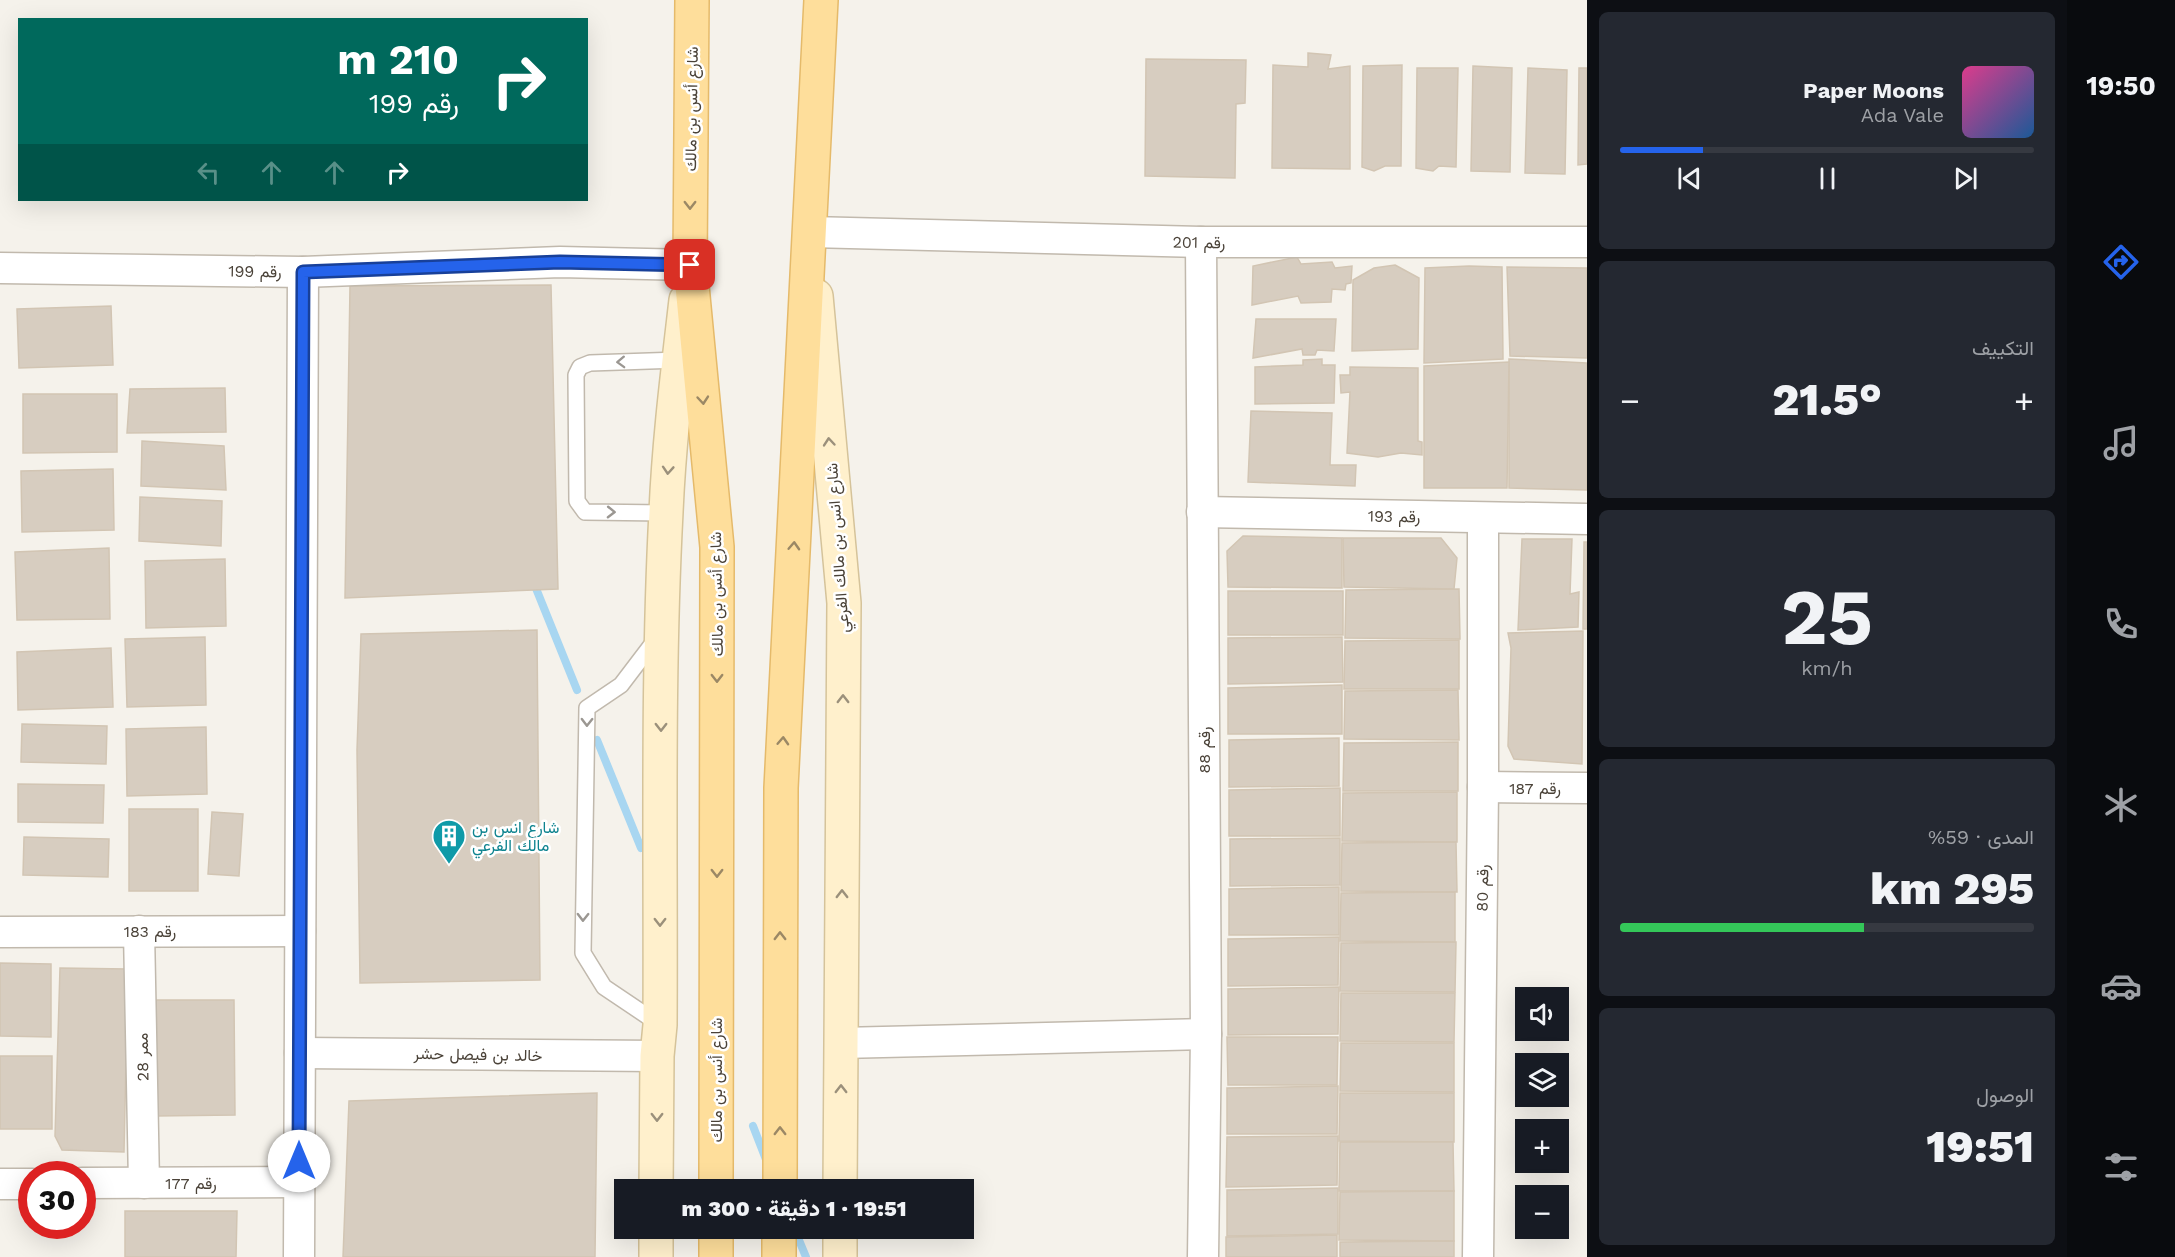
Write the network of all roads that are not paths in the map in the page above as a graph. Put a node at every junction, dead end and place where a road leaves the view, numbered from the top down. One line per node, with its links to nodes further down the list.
1 (692, 0): 6 (main road, شارع أنس بن مالك, one-way to 6)
2 (821, 0): 3 (main road)
3 (810, 232): 4 (street, رقم 201); 22 (street, شارع انس بن مالك الفرعي, one-way to 3); 26 (main road, one-way to 3)
4 (1201, 242): 5 (street, رقم 201); 10 (street, رقم 88)
5 (1587, 242)
6 (690, 265): 8 (street, رقم 199); 9 (street); 25 (main road, شارع أنس بن مالك, one-way to 25)
7 (0, 268): 8 (street, رقم 199)
8 (303, 272): 18 (street)
9 (679, 360): 11 (street, one-way to 11); 11 (lane, one-way to 11)
10 (1202, 512): 12 (street, رقم 193); 20 (street, رقم 88)
11 (665, 513): 14 (street)
12 (1483, 518): 13 (street, رقم 193); 15 (street, رقم 80)
13 (1587, 519)
14 (662, 632): 21 (street, one-way to 21); 21 (lane, one-way to 21)
15 (1483, 787): 16 (street, رقم 187); 43 (street, رقم 80)
16 (1587, 788)
17 (139, 931): 18 (street, رقم 183); 19 (street, رقم 183); 30 (street, ممر 28)
18 (300, 931): 23 (street)
19 (0, 932)
20 (1206, 1034): 22 (street); 42 (street, رقم 88)
21 (658, 1040): 23 (street, خالد بن فيصل حشر); 24 (street, one-way to 24)
22 (841, 1043): 27 (street, شارع انس بن مالك الفرعي, one-way to 22)
23 (300, 1053): 28 (street)
24 (656, 1179)
25 (716, 1179)
26 (780, 1179)
27 (840, 1179)
28 (299, 1182): 30 (street, رقم 177); 37 (street)
29 (96, 1183): 30 (street, رقم 177)
30 (144, 1183)
31 (0, 1184): 32 (street)
32 (18, 1184)
33 (656, 1239): 38 (street)
34 (716, 1239): 39 (main road)
35 (779, 1239): 40 (main road)
36 (840, 1239): 41 (street)
37 (299, 1257)
38 (656, 1257)
39 (716, 1257)
40 (779, 1257)
41 (840, 1257)
42 (1203, 1257)
43 (1478, 1257)

